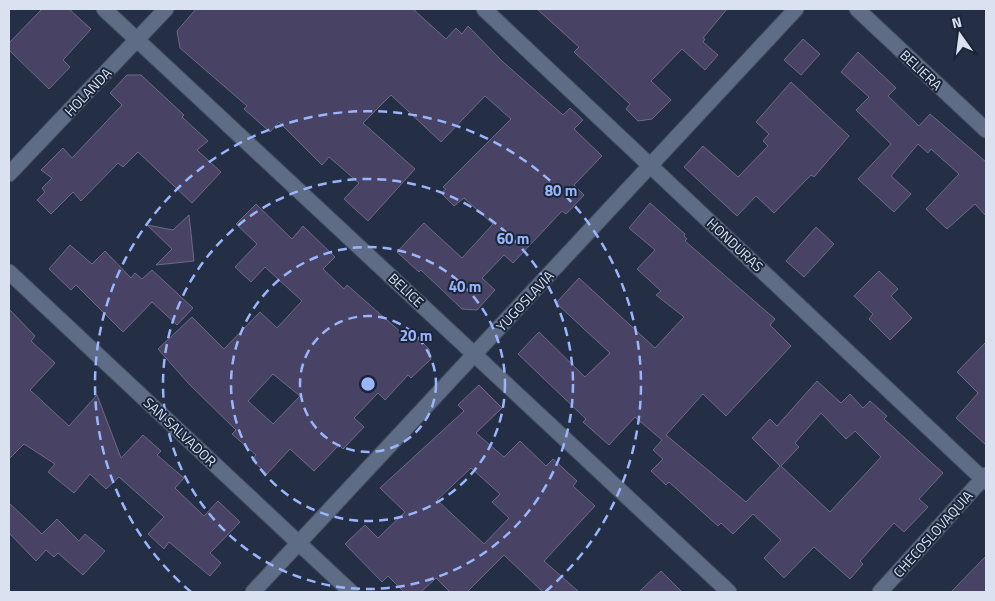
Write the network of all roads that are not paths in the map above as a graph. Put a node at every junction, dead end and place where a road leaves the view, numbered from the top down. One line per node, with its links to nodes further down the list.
1 (104, 9): 6 (street, BELICE)
2 (166, 9): 6 (street, HOLANDA)
3 (484, 9): 8 (street, HONDURAS)
4 (796, 9): 8 (street, YUGOSLAVIA)
5 (856, 9): 7 (street, BELIERA)
6 (137, 40): 9 (street, HOLANDA); 11 (street, BELICE)
7 (986, 130)
8 (651, 165): 11 (street, YUGOSLAVIA); 12 (street, HONDURAS)
9 (9, 174)
10 (9, 272): 13 (street, SAN SALVADOR)
11 (474, 355): 13 (street, YUGOSLAVIA); 16 (street, BELICE)
12 (985, 479): 17 (street, CHECOSLOVAQUIA)
13 (299, 543): 14 (street, YUGOSLAVIA); 15 (street, SAN SALVADOR)
14 (254, 592)
15 (351, 592)
16 (729, 592)
17 (880, 592)

